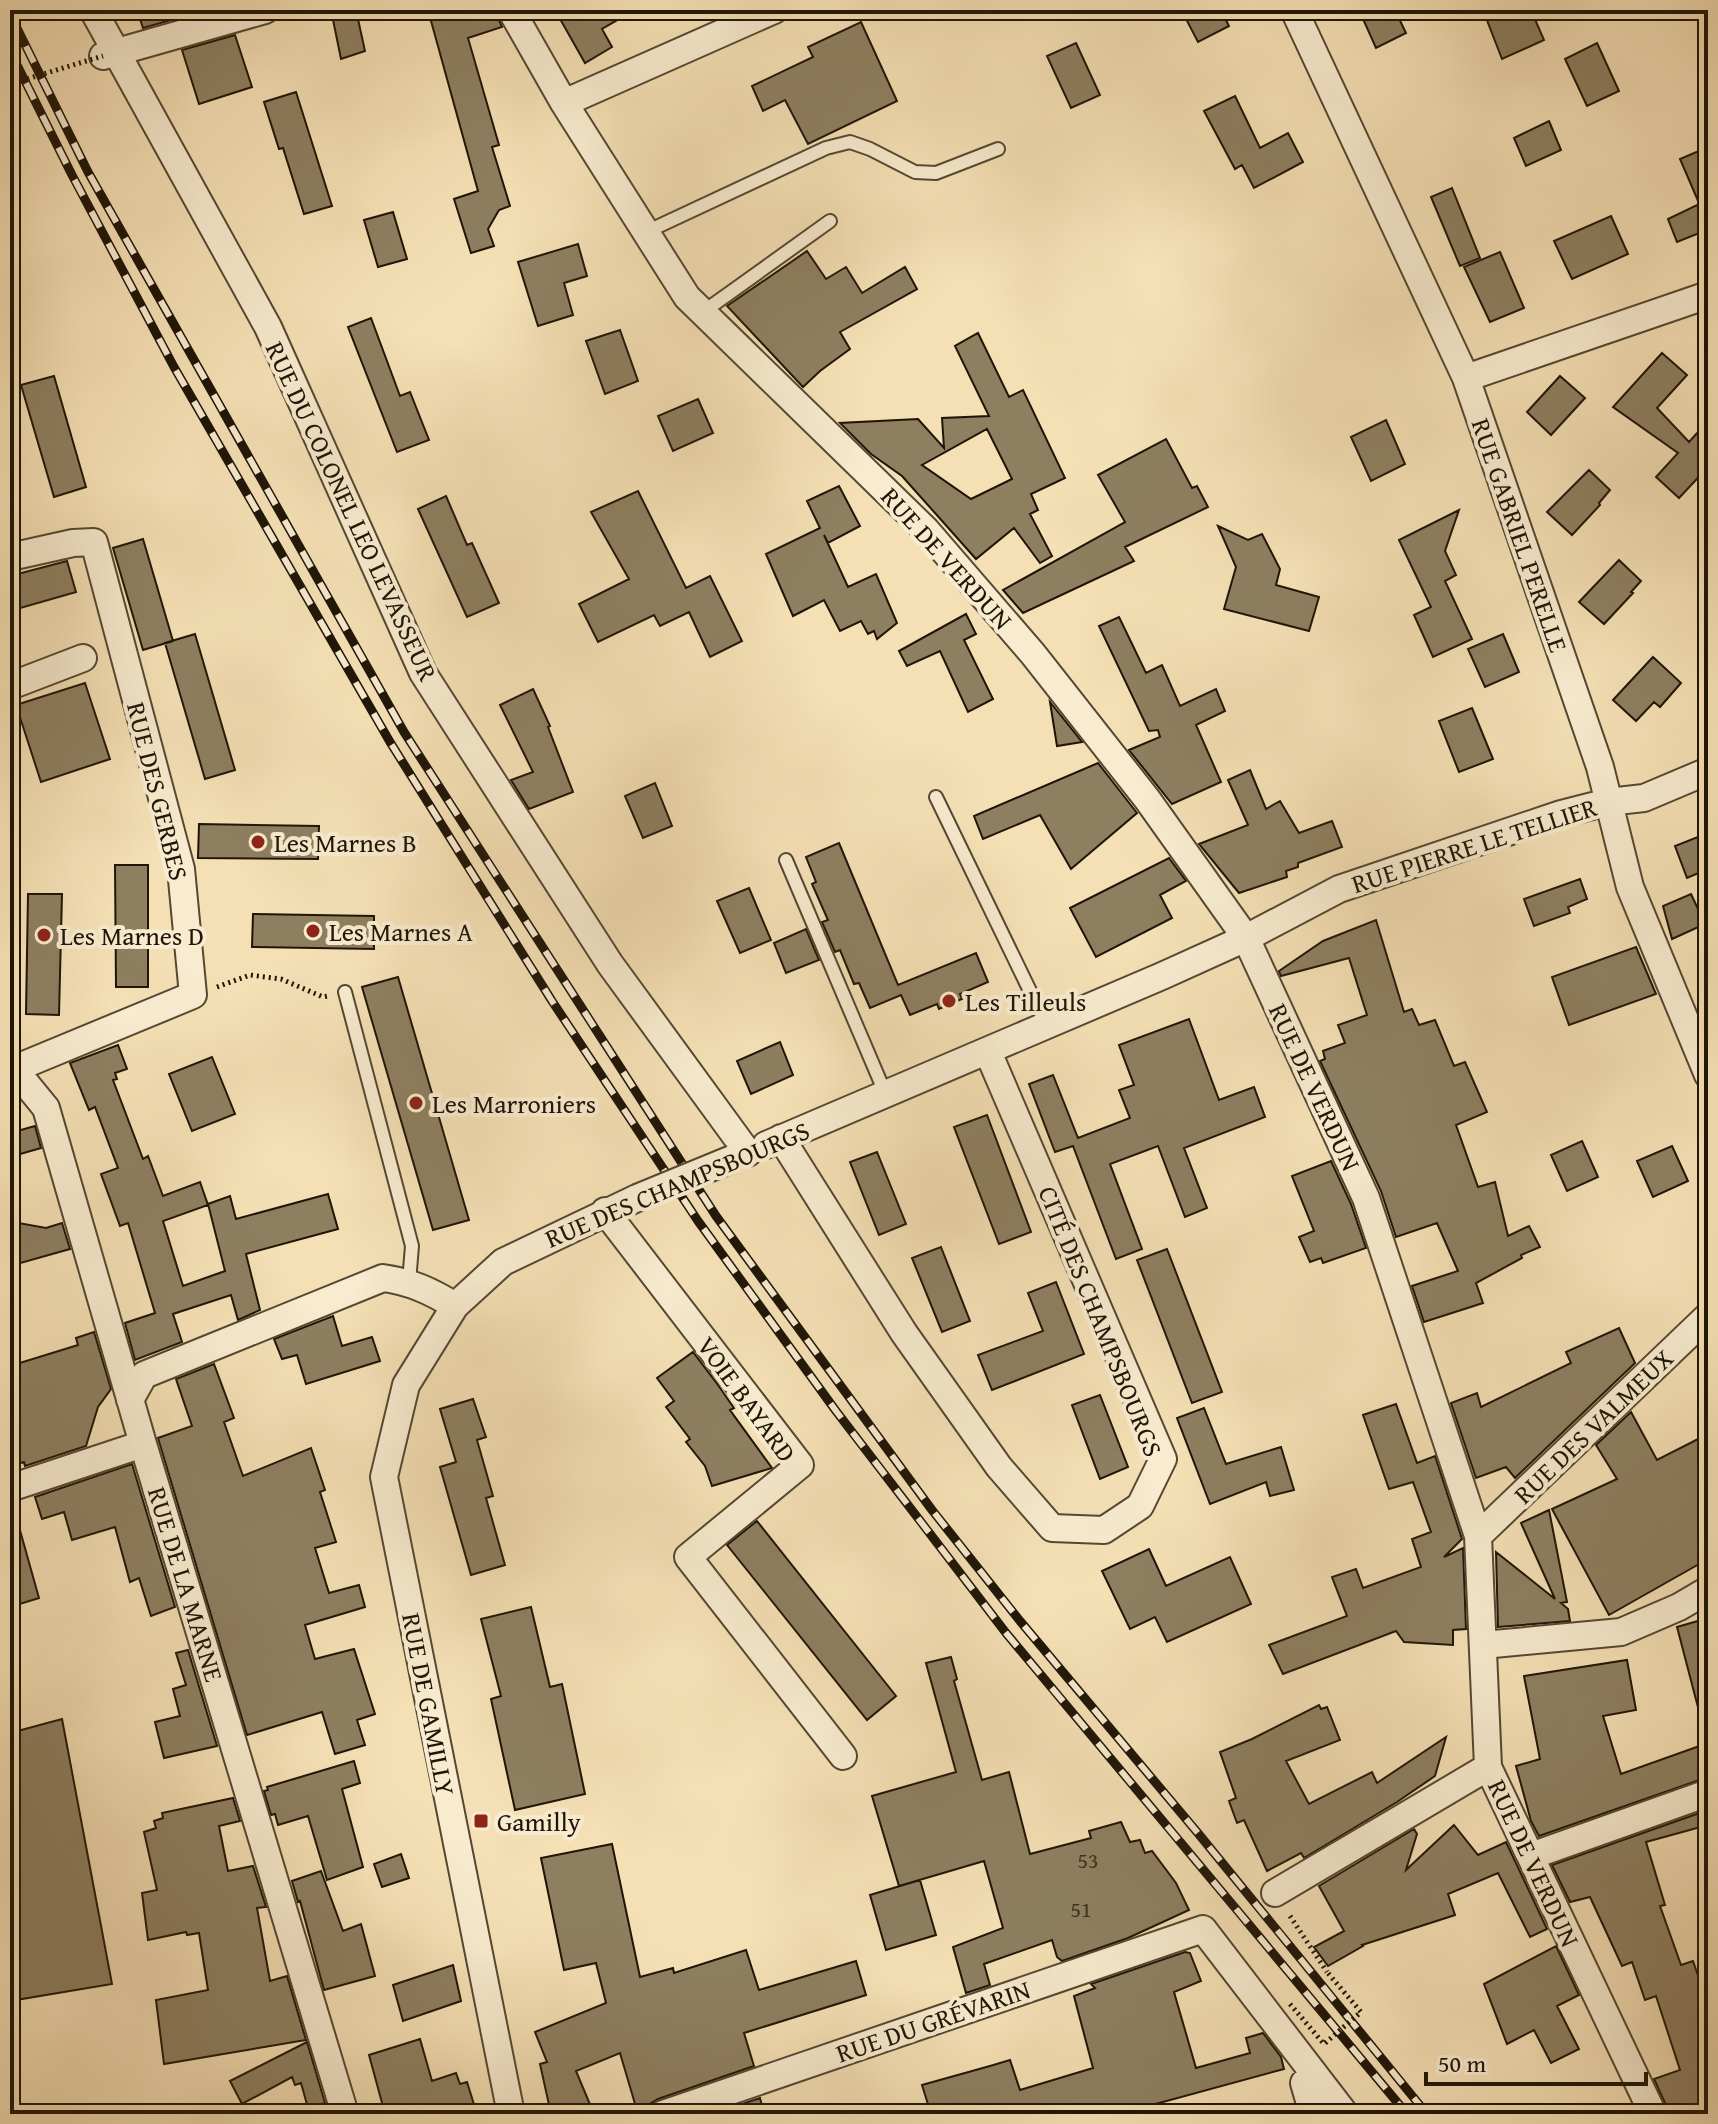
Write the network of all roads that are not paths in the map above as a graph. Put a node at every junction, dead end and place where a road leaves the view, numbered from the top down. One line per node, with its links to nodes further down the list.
1 (93, 10): 6 (street, RUE DU COLONEL LEO LEVASSEUR)
2 (265, 10): 6 (street)
3 (511, 10): 7 (street, RUE DE VERDUN)
4 (774, 10): 7 (street)
5 (1294, 10): 13 (street, RUE GABRIEL PERELLE)
6 (111, 54): 29 (street, RUE DU COLONEL LEO LEVASSEUR)
7 (564, 103): 10 (street, RUE DE VERDUN)
8 (998, 149): 10 (lane)
9 (830, 221): 12 (lane)
10 (646, 232): 12 (street, RUE DE VERDUN)
11 (1708, 295): 13 (street)
12 (703, 312): 21 (street, RUE DE VERDUN)
13 (1466, 378): 19 (street, RUE GABRIEL PERELLE)
14 (10, 557): 25 (street, RUE DES GERBES)
15 (83, 658): 16 (street)
16 (10, 686)
17 (1708, 771): 19 (street, RUE PIERRE LE TELLIER)
18 (936, 797): 23 (lane)
19 (1608, 802): 21 (street, RUE PIERRE LE TELLIER); 26 (street, RUE GABRIEL PERELLE)
20 (786, 860): 27 (lane)
21 (1246, 938): 23 (street, RUE DES CHAMPSBOURGS); 37 (street, RUE DE VERDUN)
22 (345, 992): 31 (lane)
23 (1047, 1026): 24 (street, RUE DES CHAMPSBOURGS)
24 (988, 1052): 27 (street, RUE DES CHAMPSBOURGS); 28 (street, CITÉ DES CHAMPSBOURGS)
25 (12, 1066): 34 (street, RUE DE LA MARNE)
26 (1708, 1075)
27 (886, 1095): 28 (street, RUE DES CHAMPSBOURGS)
28 (781, 1138): 29 (street, RUE DES CHAMPSBOURGS)
29 (740, 1156): 30 (street, RUE DES CHAMPSBOURGS, bridge)
30 (605, 1211): 32 (street, RUE DES CHAMPSBOURGS); 40 (street, VOIE BAYARD)
31 (409, 1282): 32 (street); 34 (street)
32 (455, 1306): 48 (street, RUE DE GAMILLY)
33 (1705, 1324): 37 (street, RUE DES VALMEUX)
34 (130, 1400): 35 (street, RUE DE LA MARNE)
35 (143, 1444): 36 (street); 47 (street, RUE DE LA MARNE)
36 (10, 1488)
37 (1478, 1536): 39 (street, RUE DE VERDUN)
38 (1708, 1590): 39 (street)
39 (1483, 1645): 41 (street, RUE DE VERDUN)
40 (843, 1756)
41 (1488, 1767): 43 (street, RUE DE VERDUN); 44 (street)
42 (1708, 1793): 43 (street)
43 (1531, 1856): 51 (street, RUE DE VERDUN)
44 (1275, 1893)
45 (1305, 2083): 46 (street, RUE DU GRÉVARIN); 49 (street); 50 (street)
46 (676, 2112)
47 (345, 2114)
48 (511, 2114)
49 (1313, 2114)
50 (1345, 2114)
51 (1653, 2114)

